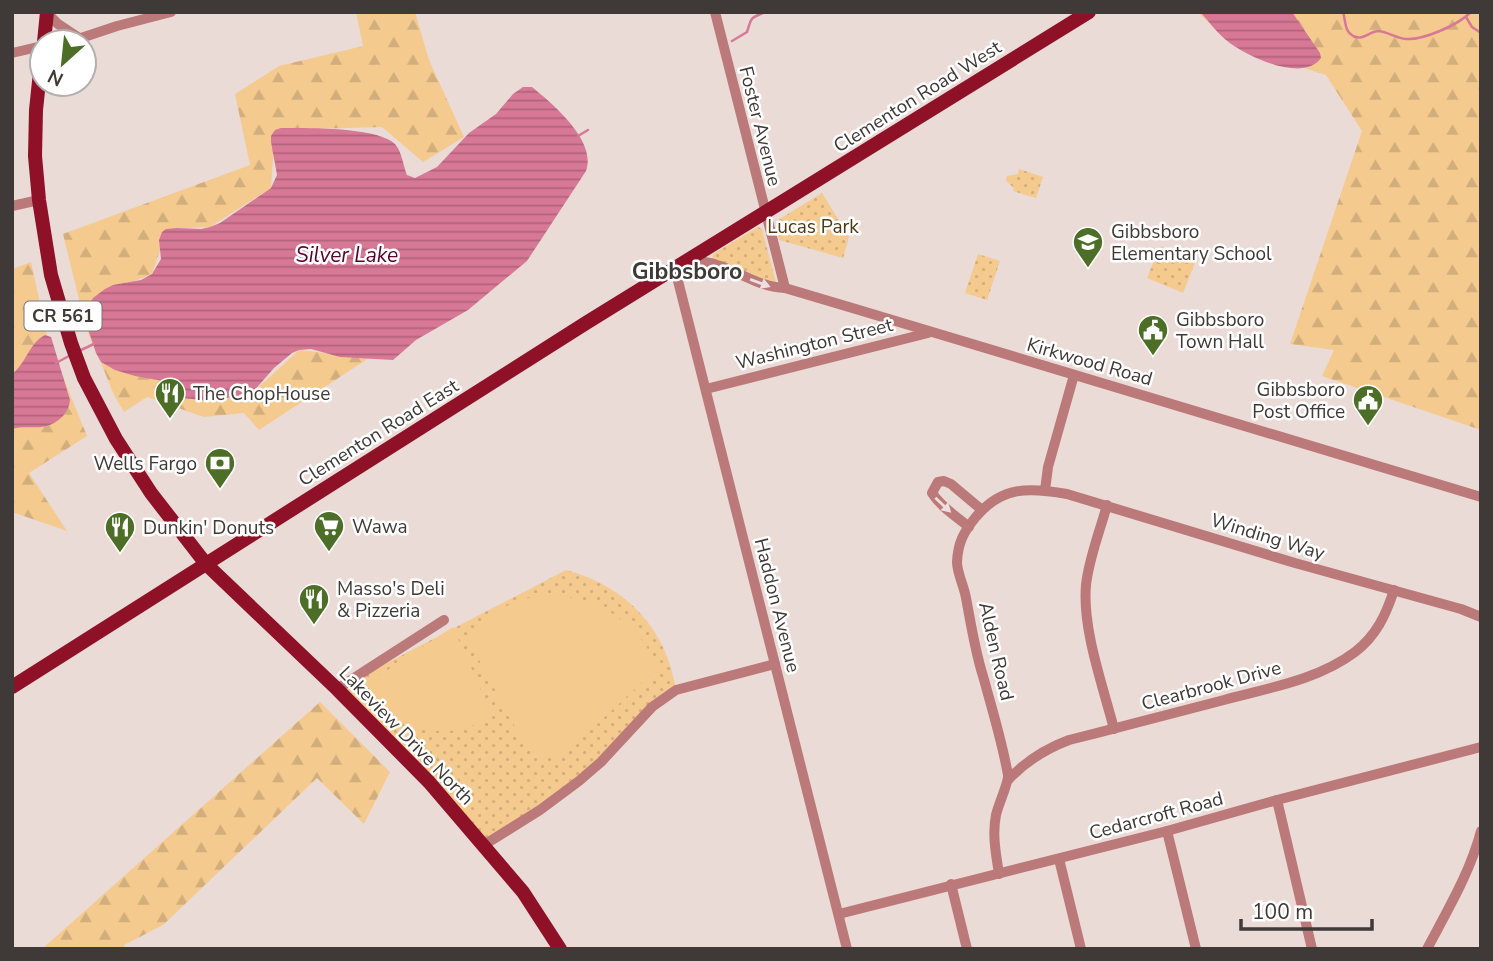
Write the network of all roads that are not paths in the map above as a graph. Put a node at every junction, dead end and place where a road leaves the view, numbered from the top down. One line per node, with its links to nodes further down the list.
1 (171, 12): 6 (street)
2 (715, 12): 10 (street, Foster Avenue)
3 (1089, 12): 10 (main road, Clementon Road West)
4 (47, 13): 5 (street)
5 (62, 28)
6 (98, 32)
7 (37, 98): 8 (main road, CR 561)
8 (39, 200): 9 (street); 22 (main road, CR 561)
9 (12, 206)
10 (766, 213): 11 (main road, Clementon Road East); 13 (street, Foster Avenue)
11 (690, 259): 12 (main road, Clementon Road East); 13 (street, Kirkwood Road, one-way to 13)
12 (675, 269): 16 (street, Haddon Avenue); 22 (main road, Clementon Road East)
13 (785, 288): 14 (street, Kirkwood Road)
14 (931, 332): 15 (street, Kirkwood Road); 16 (street, Washington Street)
15 (1074, 375): 17 (street); 18 (street, Kirkwood Road)
16 (706, 389): 26 (street, Haddon Avenue)
17 (1045, 490): 19 (street, Winding Way); 20 (street, Alden Road)
18 (1481, 497)
19 (1107, 505): 23 (street, Winding Way); 29 (street)
20 (982, 510): 21 (street, Alden Road); 21 (street, one-way to 21)
21 (969, 527): 31 (street, Alden Road)
22 (206, 564): 27 (main road, Clementon Road East); 28 (main road, Lakeview Drive North / CR 561)
23 (1394, 590): 24 (street, Winding Way); 29 (street, Clearbrook Drive)
24 (1481, 617)
25 (444, 620): 28 (street)
26 (775, 664): 35 (street); 39 (street, Haddon Avenue)
27 (12, 687)
28 (337, 689): 35 (main road, Lakeview Drive North / CR 561)
29 (1114, 729): 31 (street, Clearbrook Drive)
30 (1480, 748): 32 (street, Cedarcroft Road)
31 (1009, 779): 37 (street)
32 (1277, 800): 33 (street, Cedarcroft Road); 45 (street)
33 (1167, 831): 36 (street, Cedarcroft Road); 44 (street)
34 (1481, 831): 46 (street)
35 (484, 845): 40 (main road, Lakeview Drive North / CR 561)
36 (1059, 859): 37 (street, Cedarcroft Road); 43 (street)
37 (999, 874): 38 (street, Cedarcroft Road)
38 (951, 884): 39 (street, Cedarcroft Road); 42 (street)
39 (839, 914): 41 (street, Haddon Avenue)
40 (561, 949)
41 (848, 949)
42 (967, 949)
43 (1081, 949)
44 (1196, 949)
45 (1312, 949)
46 (1427, 949)

